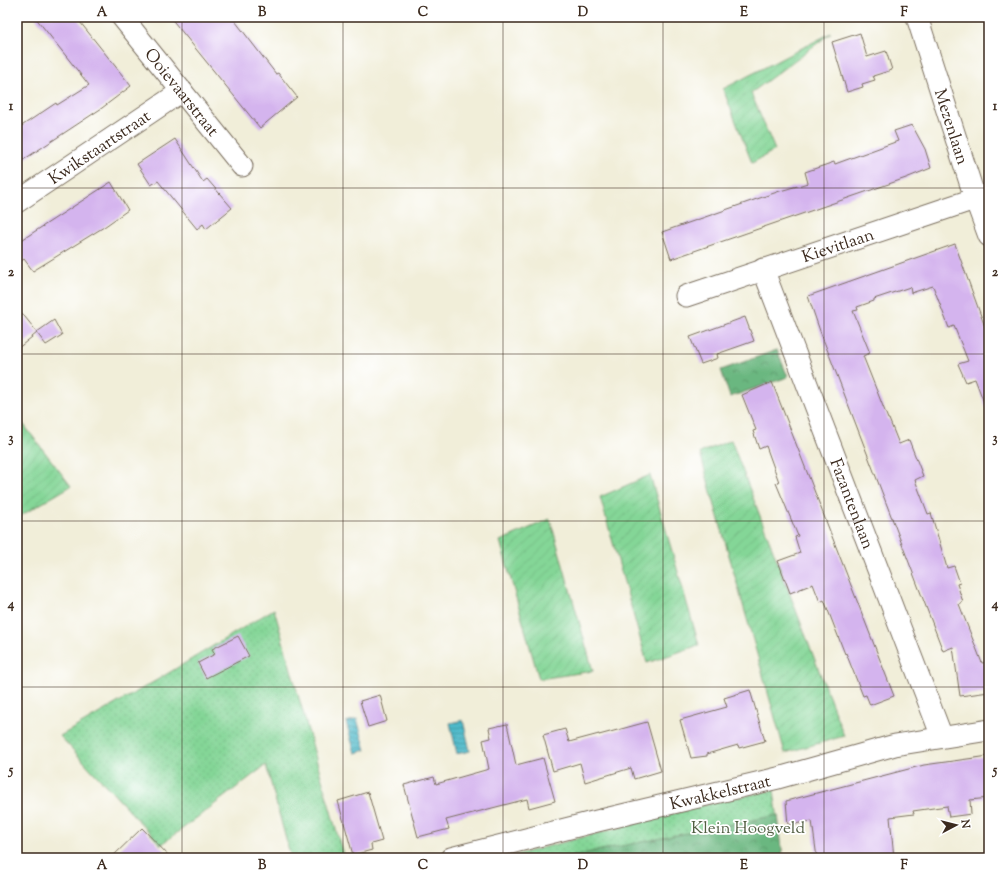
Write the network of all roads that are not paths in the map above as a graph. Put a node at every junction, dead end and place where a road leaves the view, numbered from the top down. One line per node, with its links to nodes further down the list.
1 (122, 17): 3 (street, Ooievaarstraat)
2 (918, 17): 5 (street, Mezenlaan)
3 (182, 91): 4 (street, Ooievaarstraat); 6 (street, Kwikstaartstraat)
4 (242, 166)
5 (982, 196): 7 (street, Mezenlaan); 8 (street, Kievitlaan)
6 (17, 202)
7 (989, 236)
8 (763, 269): 9 (street, Kievitlaan); 11 (street, Fazantenlaan)
9 (686, 296)
10 (989, 730): 11 (street, Kwakkelstraat)
11 (942, 737): 12 (street, Kwakkelstraat)
12 (451, 858)

